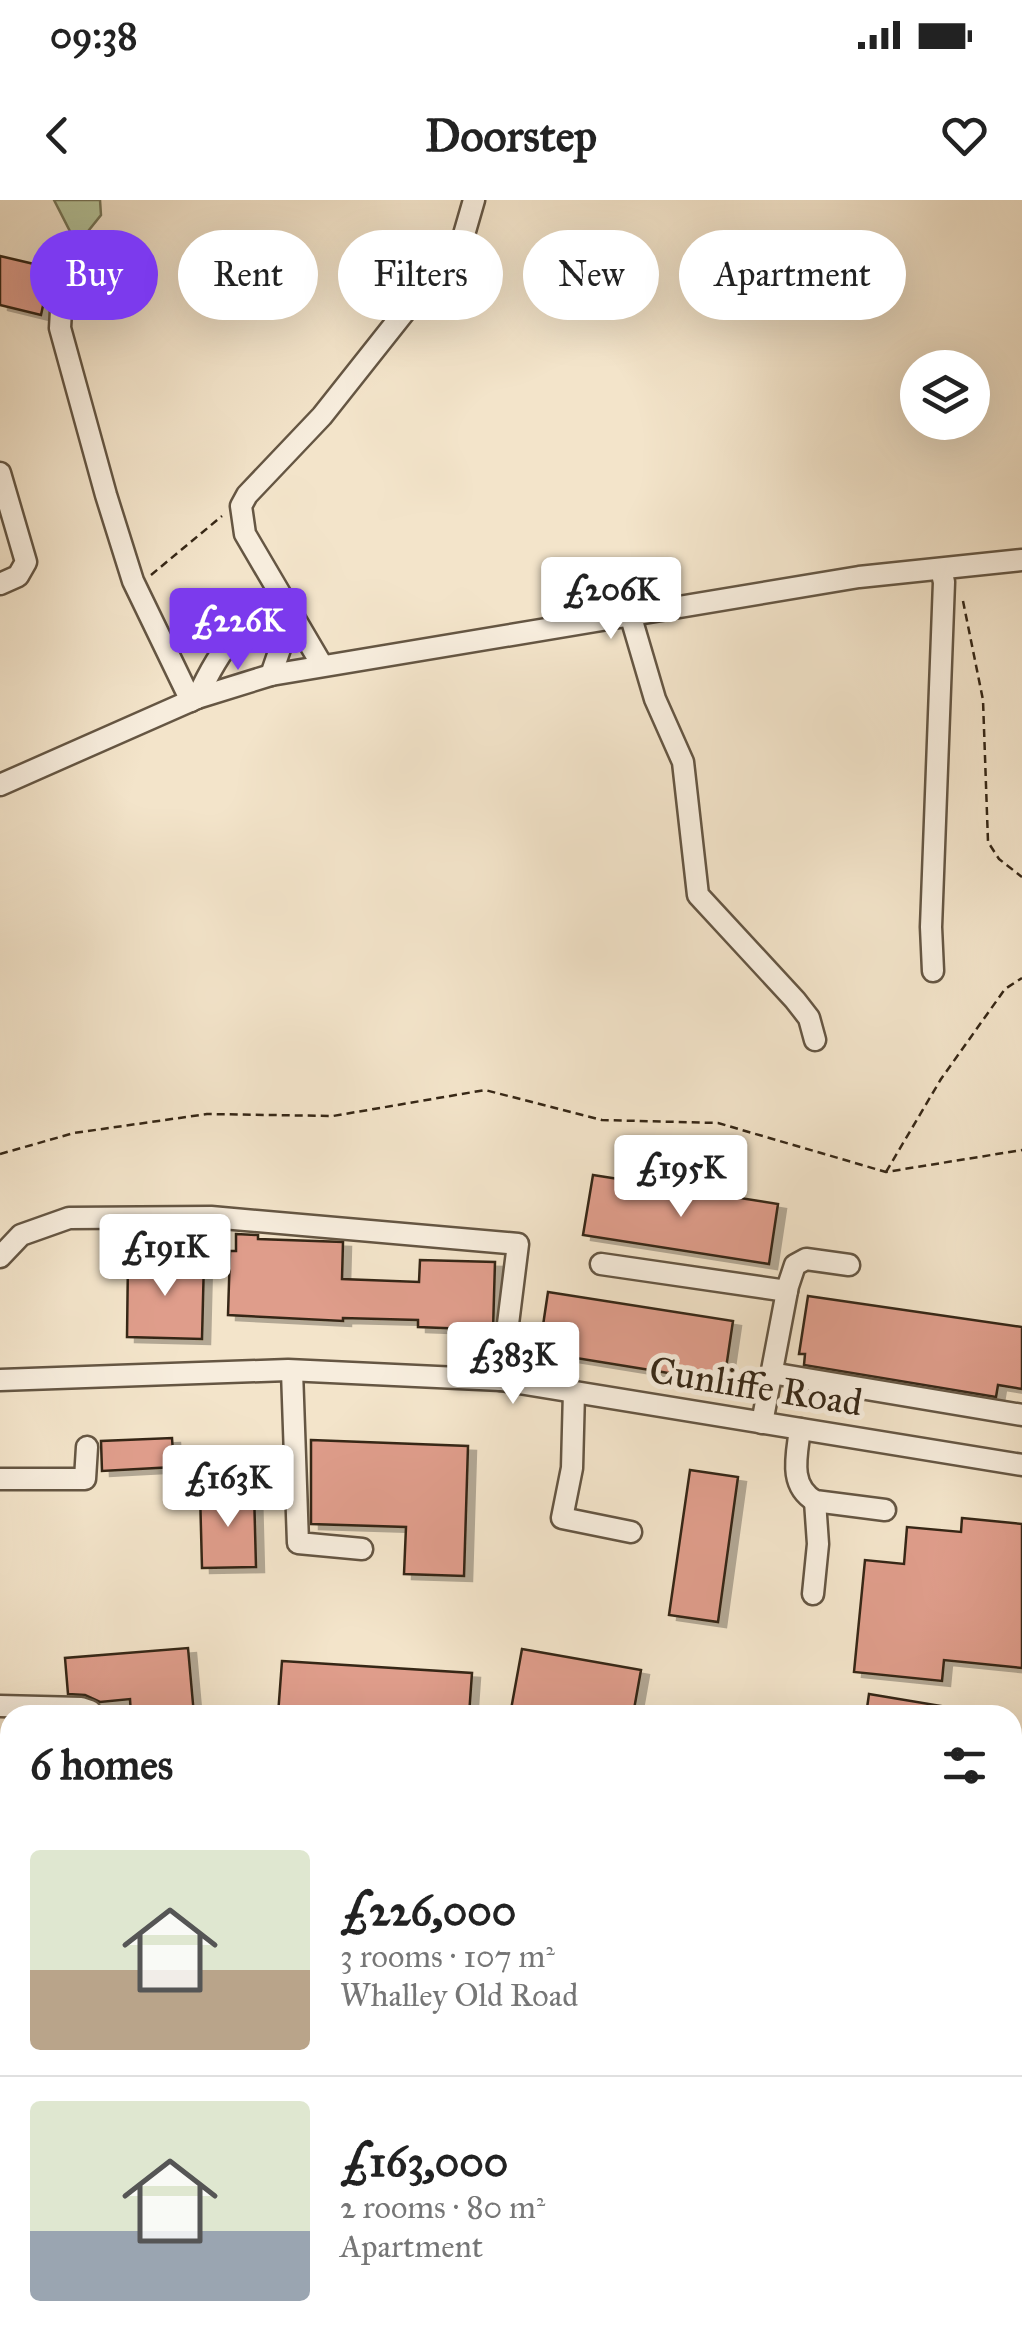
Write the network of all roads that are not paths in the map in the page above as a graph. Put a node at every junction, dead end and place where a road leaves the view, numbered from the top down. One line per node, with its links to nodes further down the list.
1 (474, 200): 9 (street)
2 (61, 320): 11 (street)
3 (0, 473): 4 (street)
4 (7, 521): 7 (street)
5 (1022, 560): 6 (street)
6 (942, 576): 8 (street); 13 (street)
7 (0, 584)
8 (630, 614): 9 (street); 14 (street)
9 (322, 665): 10 (street)
10 (271, 675): 11 (street); 11 (street)
11 (194, 700): 12 (street)
12 (0, 784)
13 (933, 971)
14 (815, 1040)
15 (0, 1258): 22 (street)
16 (601, 1264): 18 (street)
17 (849, 1264): 18 (street)
18 (787, 1290): 20 (street)
19 (292, 1371): 21 (street, Cunliffe Road); 22 (street, Cunliffe Road); 33 (street)
20 (772, 1373): 24 (street); 25 (street)
21 (0, 1380)
22 (502, 1380): 23 (street, Cunliffe Road)
23 (574, 1392): 25 (street, Cunliffe Road); 32 (street)
24 (1022, 1415)
25 (762, 1423): 26 (street, Cunliffe Road)
26 (800, 1429): 28 (street, Cunliffe Road); 30 (street)
27 (87, 1447): 29 (street)
28 (1022, 1465)
29 (0, 1478)
30 (815, 1501): 31 (street); 34 (street)
31 (884, 1510)
32 (631, 1532)
33 (362, 1549)
34 (813, 1594)

